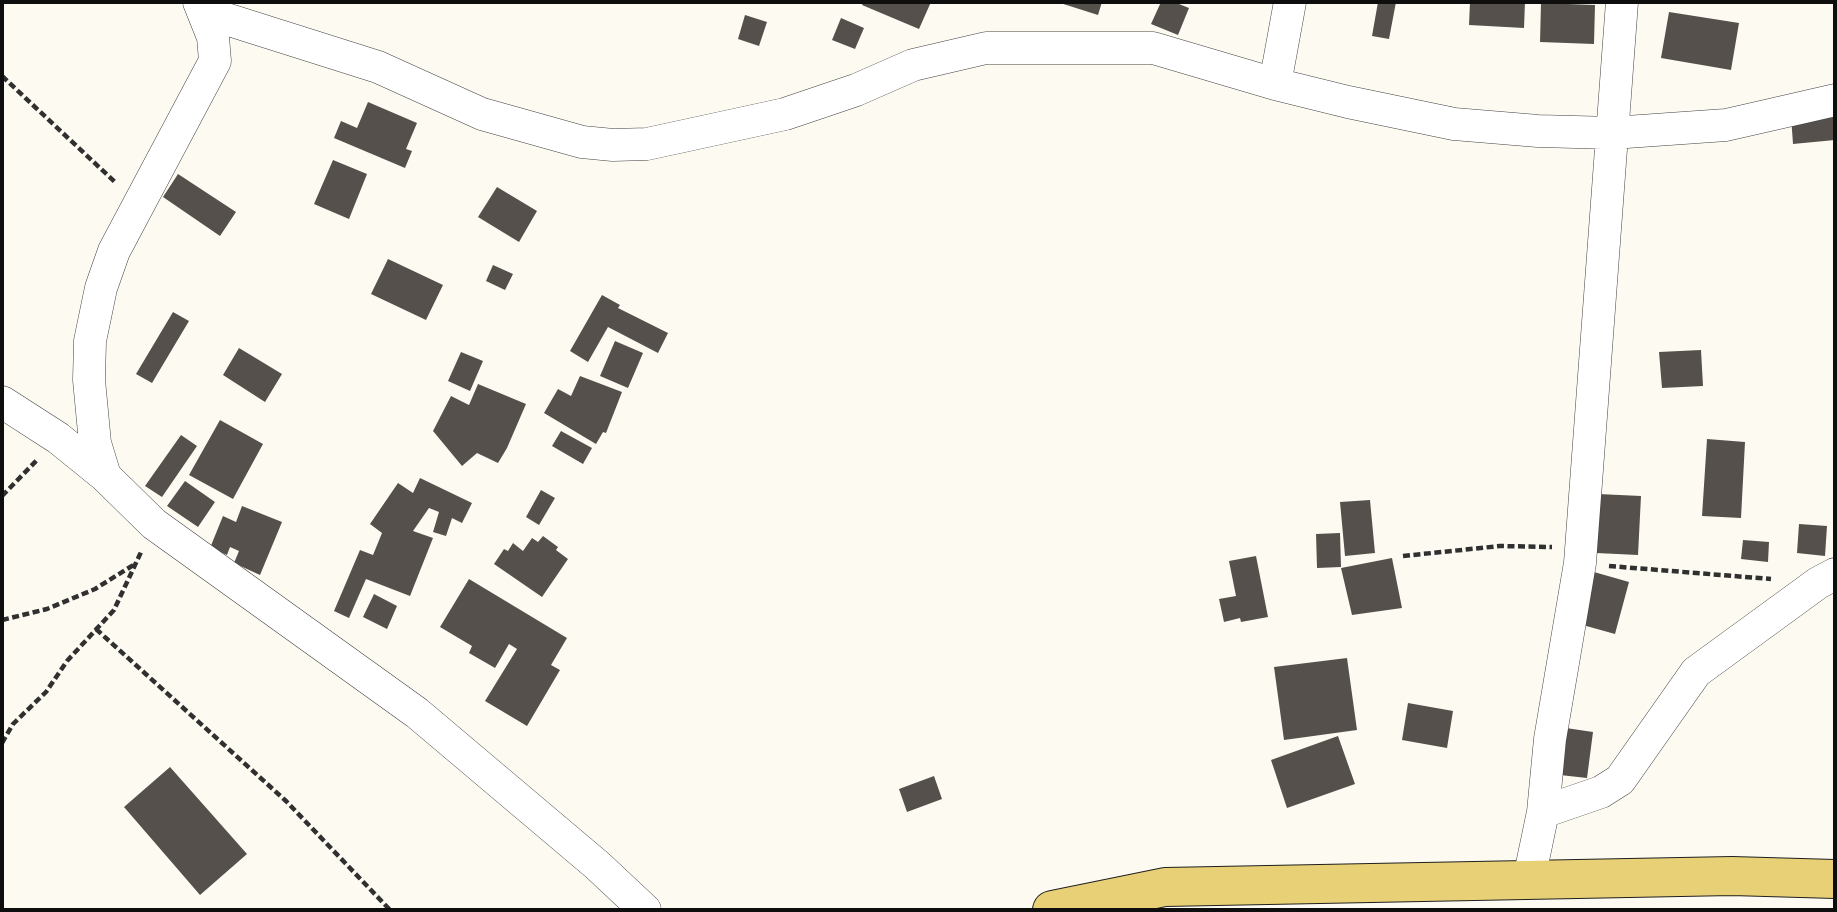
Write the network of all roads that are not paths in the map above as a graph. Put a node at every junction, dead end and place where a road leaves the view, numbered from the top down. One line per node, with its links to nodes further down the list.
1 (1290, 2): 4 (street)
2 (1622, 2): 6 (street)
3 (202, 7): 4 (street); 8 (street)
4 (1275, 84): 6 (street)
5 (1835, 100): 6 (street)
6 (1612, 133): 10 (street)
7 (2, 402): 8 (street)
8 (105, 476): 13 (street)
9 (1827, 578): 10 (street)
10 (1543, 811): 11 (street)
11 (1529, 879): 12 (main road); 14 (main road)
12 (1835, 879)
13 (645, 910)
14 (1052, 910)

